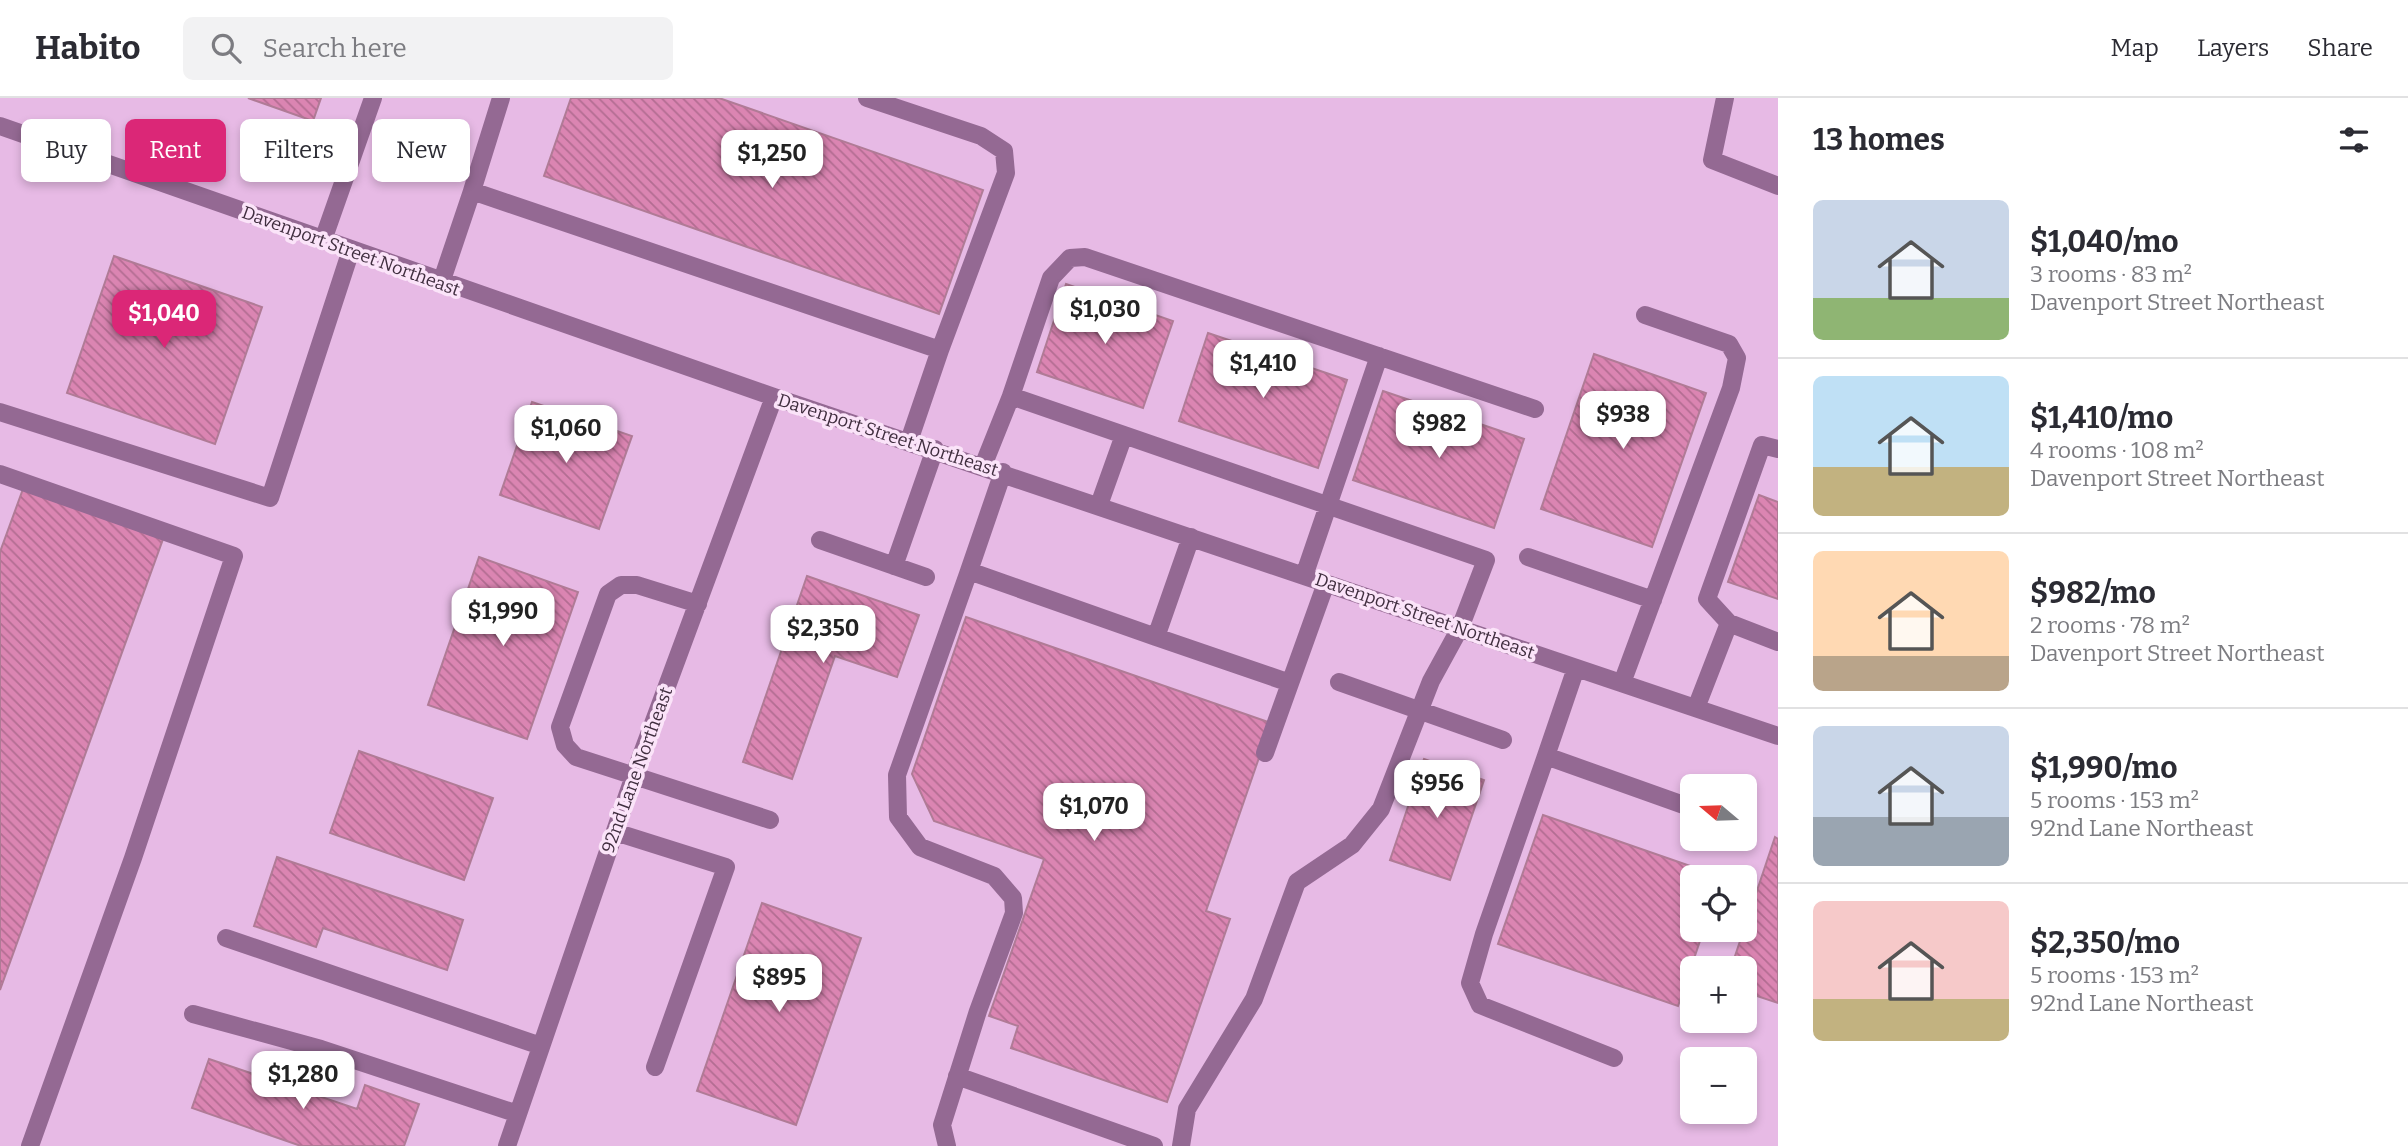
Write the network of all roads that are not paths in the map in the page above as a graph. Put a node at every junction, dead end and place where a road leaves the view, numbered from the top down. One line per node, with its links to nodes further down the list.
1 (373, 98): 8 (street)
2 (501, 98): 7 (street)
3 (867, 98): 12 (street)
4 (1725, 98): 6 (street)
5 (0, 126): 8 (street, Davenport Street Northeast)
6 (1778, 186)
7 (471, 191): 10 (street); 12 (street)
8 (323, 240): 9 (street, Davenport Street Northeast)
9 (351, 250): 10 (street, Davenport Street Northeast); 17 (street)
10 (441, 283): 15 (street, Davenport Street Northeast)
11 (1645, 315): 35 (street)
12 (940, 350): 19 (street)
13 (1379, 356): 14 (street); 16 (street); 26 (street)
14 (1011, 396): 18 (street); 22 (street)
15 (774, 397): 19 (street, Davenport Street Northeast); 36 (street, 92nd Lane Northeast)
16 (1535, 409)
17 (0, 412)
18 (1124, 435): 25 (street); 26 (street)
19 (909, 441): 20 (street, Davenport Street Northeast)
20 (934, 449): 22 (street, Davenport Street Northeast); 30 (street)
21 (1778, 449): 37 (street)
22 (983, 466): 23 (street, Davenport Street Northeast)
23 (1003, 472): 25 (street, Davenport Street Northeast); 31 (street)
24 (0, 474): 62 (street)
25 (1099, 505): 27 (street, Davenport Street Northeast)
26 (1329, 506): 32 (street); 38 (street)
27 (1191, 537): 32 (street, Davenport Street Northeast); 39 (street)
28 (820, 540): 30 (street)
29 (1528, 557): 35 (street)
30 (894, 566): 33 (street)
31 (969, 571): 39 (street); 60 (street)
32 (1304, 576): 34 (street, Davenport Street Northeast)
33 (926, 577)
34 (1326, 583): 38 (street, Davenport Street Northeast); 43 (street)
35 (1653, 600): 44 (street)
36 (698, 604): 51 (street, 92nd Lane Northeast); 51 (street)
37 (1729, 623): 40 (street); 45 (street)
38 (1460, 628): 41 (street, Davenport Street Northeast); 46 (street)
39 (1156, 637): 43 (street)
40 (1778, 642)
41 (1576, 668): 44 (street, Davenport Street Northeast); 50 (street)
42 (1339, 682): 46 (street)
43 (1290, 683): 49 (street)
44 (1622, 683): 45 (street, Davenport Street Northeast)
45 (1696, 708): 47 (street, Davenport Street Northeast)
46 (1420, 710): 48 (street); 66 (street)
47 (1778, 736)
48 (1503, 740)
49 (1265, 753)
50 (1546, 756): 52 (street); 58 (street)
51 (634, 776): 53 (street); 54 (street, 92nd Lane Northeast)
52 (1680, 804)
53 (770, 820)
54 (615, 832): 57 (street, 92nd Lane Northeast); 59 (street)
55 (226, 937): 57 (street)
56 (193, 1014): 61 (street)
57 (541, 1046): 61 (street, 92nd Lane Northeast)
58 (1614, 1058)
59 (655, 1066)
60 (957, 1076): 64 (street); 65 (street)
61 (518, 1114): 63 (street, 92nd Lane Northeast)
62 (30, 1146)
63 (507, 1146)
64 (947, 1146)
65 (1154, 1146)
66 (1181, 1146)

